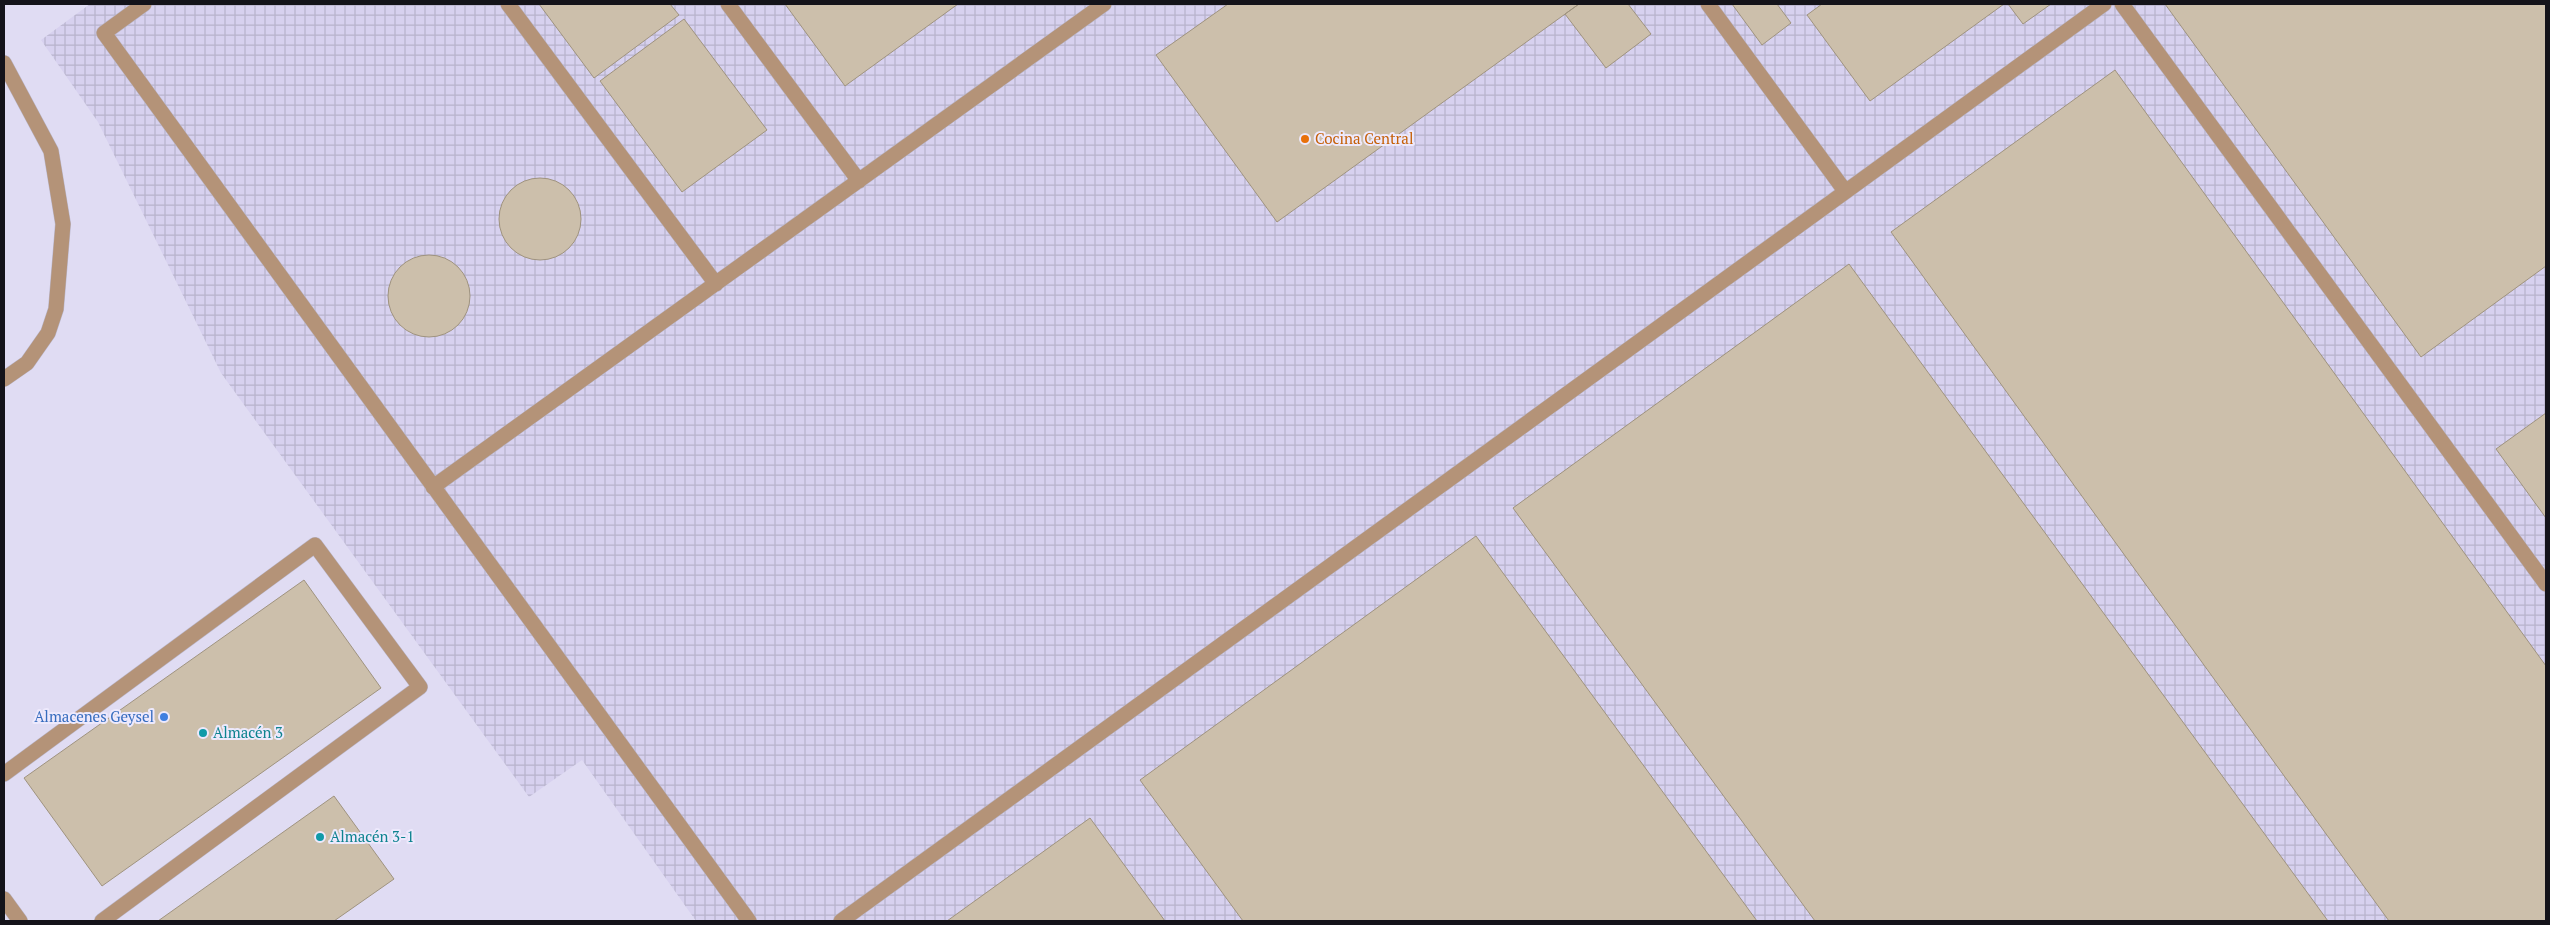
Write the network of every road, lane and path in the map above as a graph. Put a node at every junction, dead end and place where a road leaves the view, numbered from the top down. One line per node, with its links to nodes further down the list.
1 (144, 4): 13 (lane)
2 (508, 4): 11 (lane)
3 (728, 4): 9 (lane)
4 (1104, 4): 9 (lane)
5 (1708, 4): 10 (lane)
6 (2104, 4): 10 (lane)
7 (2122, 4): 14 (lane)
8 (4, 62): 12 (lane)
9 (859, 181): 11 (lane)
10 (1846, 191): 20 (lane)
11 (716, 284): 13 (lane)
12 (4, 379)
13 (433, 487): 19 (lane)
14 (2546, 584)
15 (4, 774): 18 (lane)
16 (4, 899): 17 (lane)
17 (20, 921)
18 (102, 921)
19 (750, 921)
20 (842, 921)

